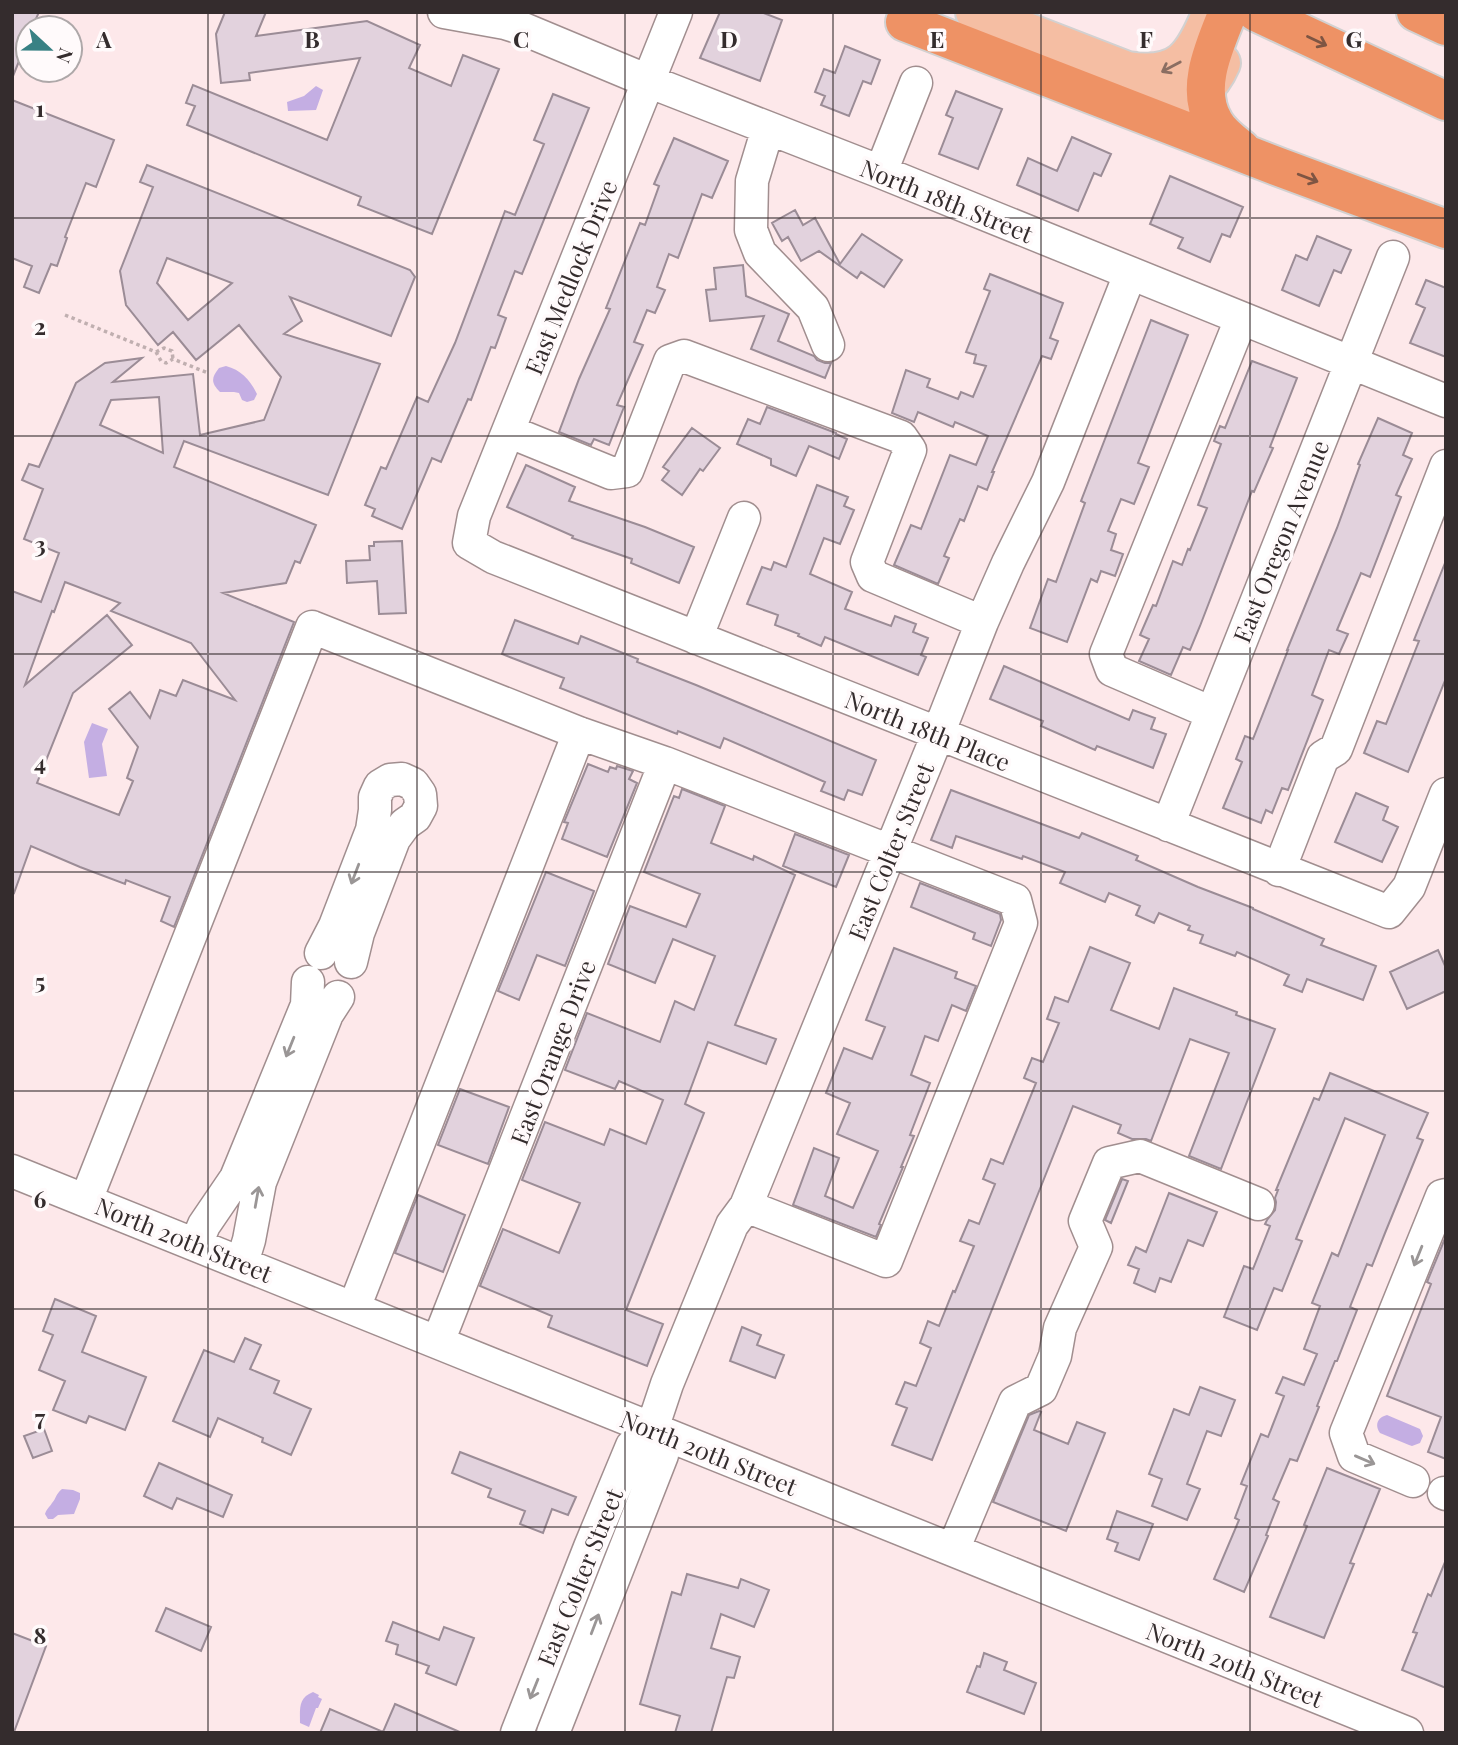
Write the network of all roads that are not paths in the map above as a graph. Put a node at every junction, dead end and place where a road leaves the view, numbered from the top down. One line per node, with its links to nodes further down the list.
1 (676, 12): 10 (street, East Medlock Drive)
2 (975, 12): 8 (main road, one-way to 2)
3 (1256, 12): 13 (highway, one-way to 13)
4 (1416, 12): 9 (highway)
5 (451, 14): 6 (street, North 18th Street)
6 (503, 17): 10 (street, North 18th Street)
7 (893, 17): 12 (main road); 15 (highway)
8 (1222, 26): 12 (highway)
9 (1446, 26)
10 (649, 81): 14 (street, North 18th Street); 24 (street, East Medlock Drive)
11 (916, 83): 16 (street)
12 (1205, 88): 15 (highway)
13 (1446, 101)
14 (768, 128): 16 (street, North 18th Street); 21 (street)
15 (1245, 153): 17 (highway, one-way to 17)
16 (881, 172): 19 (street, North 18th Street)
17 (1446, 229)
18 (1393, 257): 22 (street, East Oregon Avenue)
19 (1130, 274): 20 (street, North 18th Street); 28 (street, East Colter Street)
20 (1241, 318): 22 (street, North 18th Street); 30 (street)
21 (828, 345)
22 (1350, 362): 23 (street, North 18th Street); 30 (street, East Oregon Avenue)
23 (1446, 401)
24 (508, 431): 27 (street, East Medlock Drive); 28 (street)
25 (1446, 466): 37 (street)
26 (744, 518): 29 (street)
27 (470, 543): 29 (street, North 18th Place)
28 (982, 622): 32 (street, East Colter Street)
29 (696, 638): 32 (street, North 18th Place)
30 (1212, 713): 35 (street, East Oregon Avenue)
31 (579, 733): 33 (street); 44 (street); 49 (street)
32 (938, 734): 35 (street, North 18th Place); 36 (street, East Colter Street)
33 (665, 763): 36 (street); 50 (street, East Orange Drive)
34 (1446, 794): 37 (street, North 18th Place)
35 (1168, 825): 37 (street, North 18th Place)
36 (890, 852): 46 (street, East Colter Street); 46 (street)
37 (1279, 870)
38 (321, 953): 39 (street); 39 (street, one-way to 38); 40 (street)
39 (351, 962): 41 (street)
40 (308, 982): 41 (street); 47 (street, one-way to 47)
41 (338, 997): 48 (street, one-way to 41)
42 (12, 1171): 44 (street, North 20th Street)
43 (1446, 1195): 52 (street, one-way to 52)
44 (86, 1200): 47 (street, North 20th Street)
45 (1258, 1204): 53 (street)
46 (746, 1206): 51 (street, East Colter Street)
47 (196, 1244): 48 (street, North 20th Street)
48 (242, 1263): 49 (street, North 20th Street)
49 (354, 1308): 50 (street, North 20th Street)
50 (438, 1342): 51 (street, North 20th Street)
51 (652, 1429): 53 (street, North 20th Street); 54 (street, East Colter Street, one-way to 54); 55 (street, East Colter Street, one-way to 51)
52 (1413, 1480)
53 (953, 1550): 56 (street, North 20th Street)
54 (517, 1733)
55 (552, 1733)
56 (1406, 1733)

